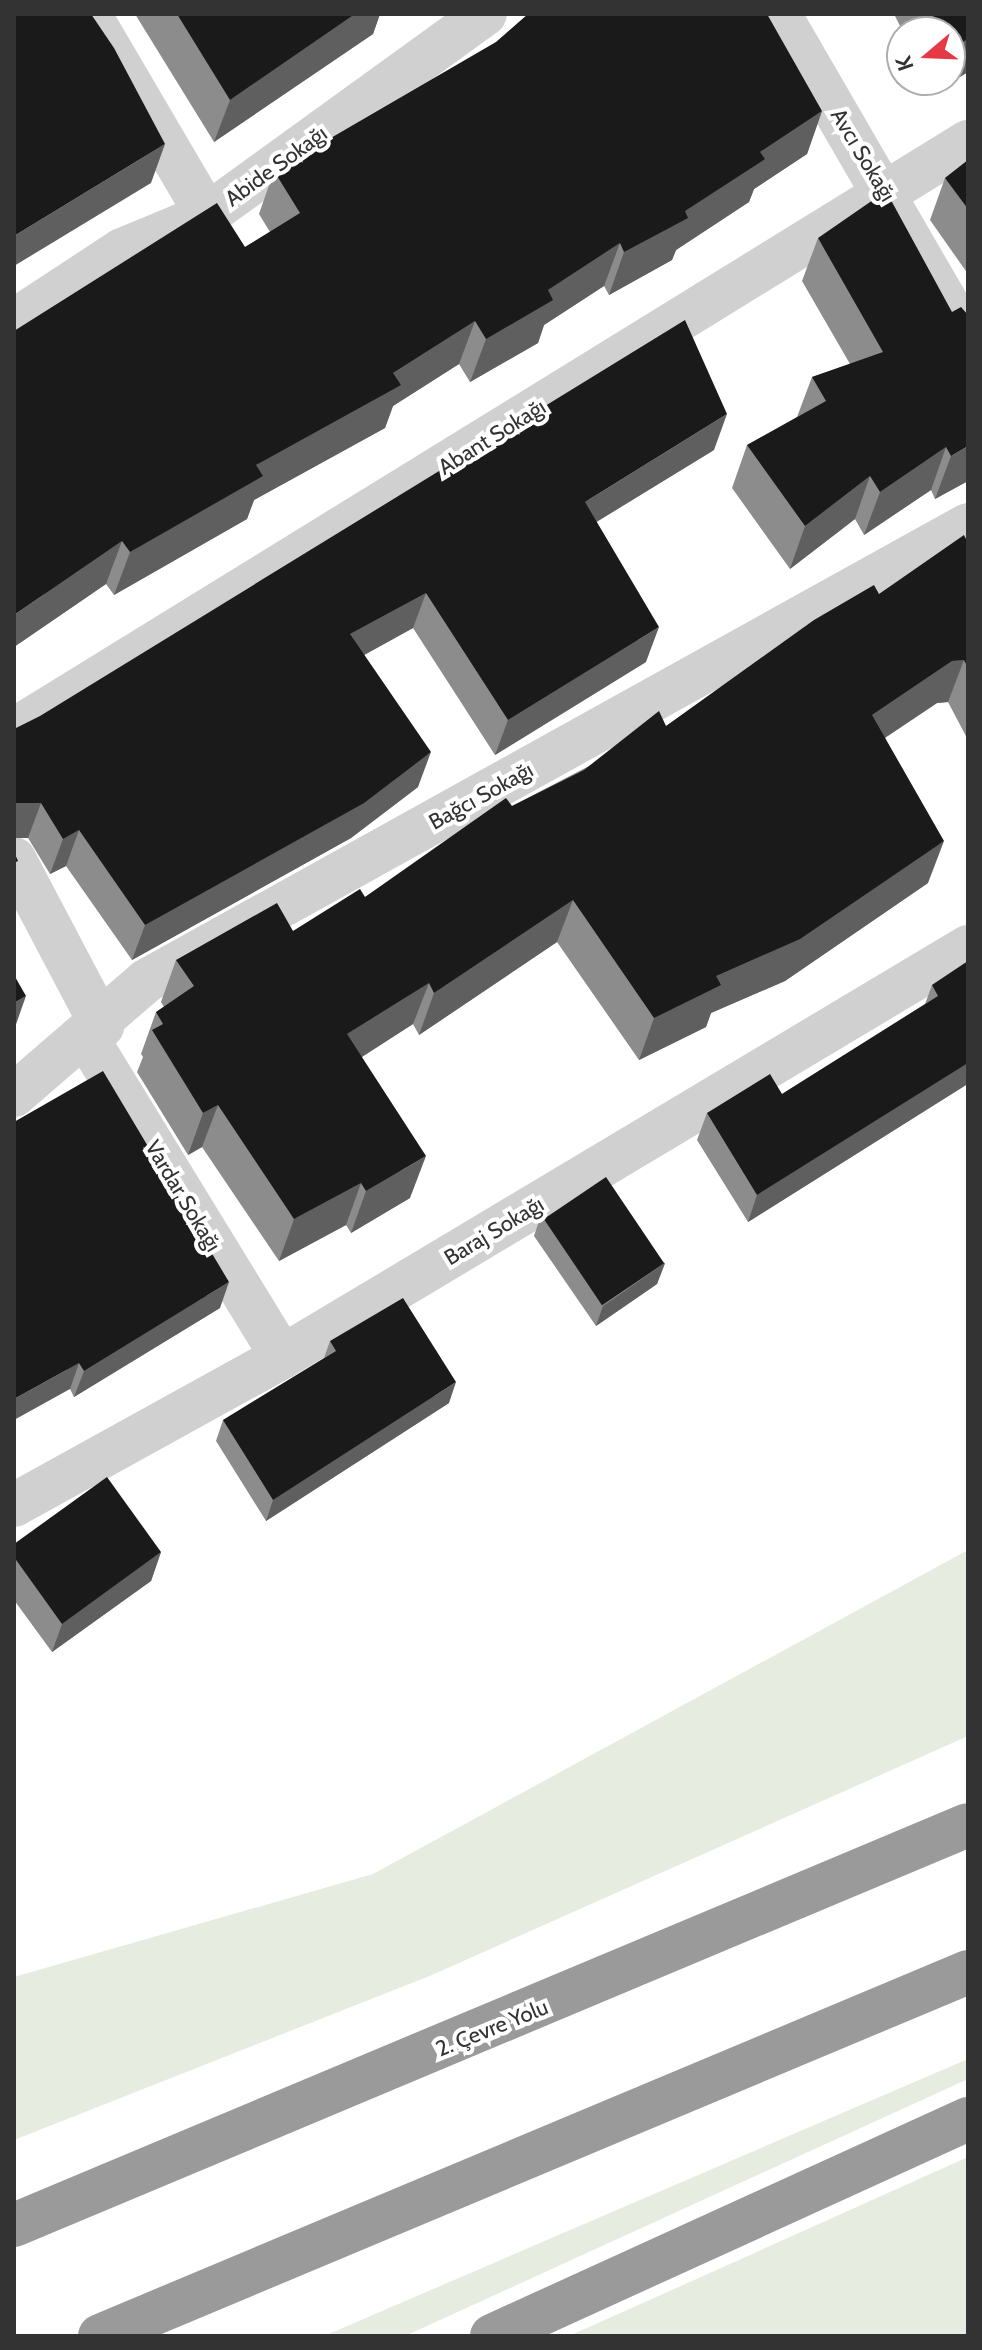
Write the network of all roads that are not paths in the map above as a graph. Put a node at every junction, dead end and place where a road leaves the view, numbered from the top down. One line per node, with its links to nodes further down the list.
1 (89, 14): 6 (street)
2 (485, 14): 6 (street, Abide Sokağı)
3 (779, 14): 5 (street, Avcı Sokağı)
4 (968, 142): 5 (street, Abant Sokağı)
5 (887, 194): 8 (street, Avcı Sokağı); 10 (street, Abant Sokağı)
6 (207, 215): 7 (street, Abide Sokağı)
7 (14, 321)
8 (968, 340)
9 (968, 525): 13 (street, Bağcı Sokağı)
10 (14, 730)
11 (14, 859): 13 (street, Vardar Sokağı)
12 (968, 947): 15 (street, Baraj Sokağı)
13 (93, 1030): 14 (street, Bağcı Sokağı); 15 (street, Vardar Sokağı)
14 (14, 1095)
15 (282, 1357): 16 (street, Baraj Sokağı)
16 (14, 1505)
17 (968, 1825): 20 (highway, 2. Çevre Yolu)
18 (968, 1972): 21 (highway)
19 (968, 2119): 22 (highway)
20 (14, 2225)
21 (100, 2336)
22 (492, 2336)

